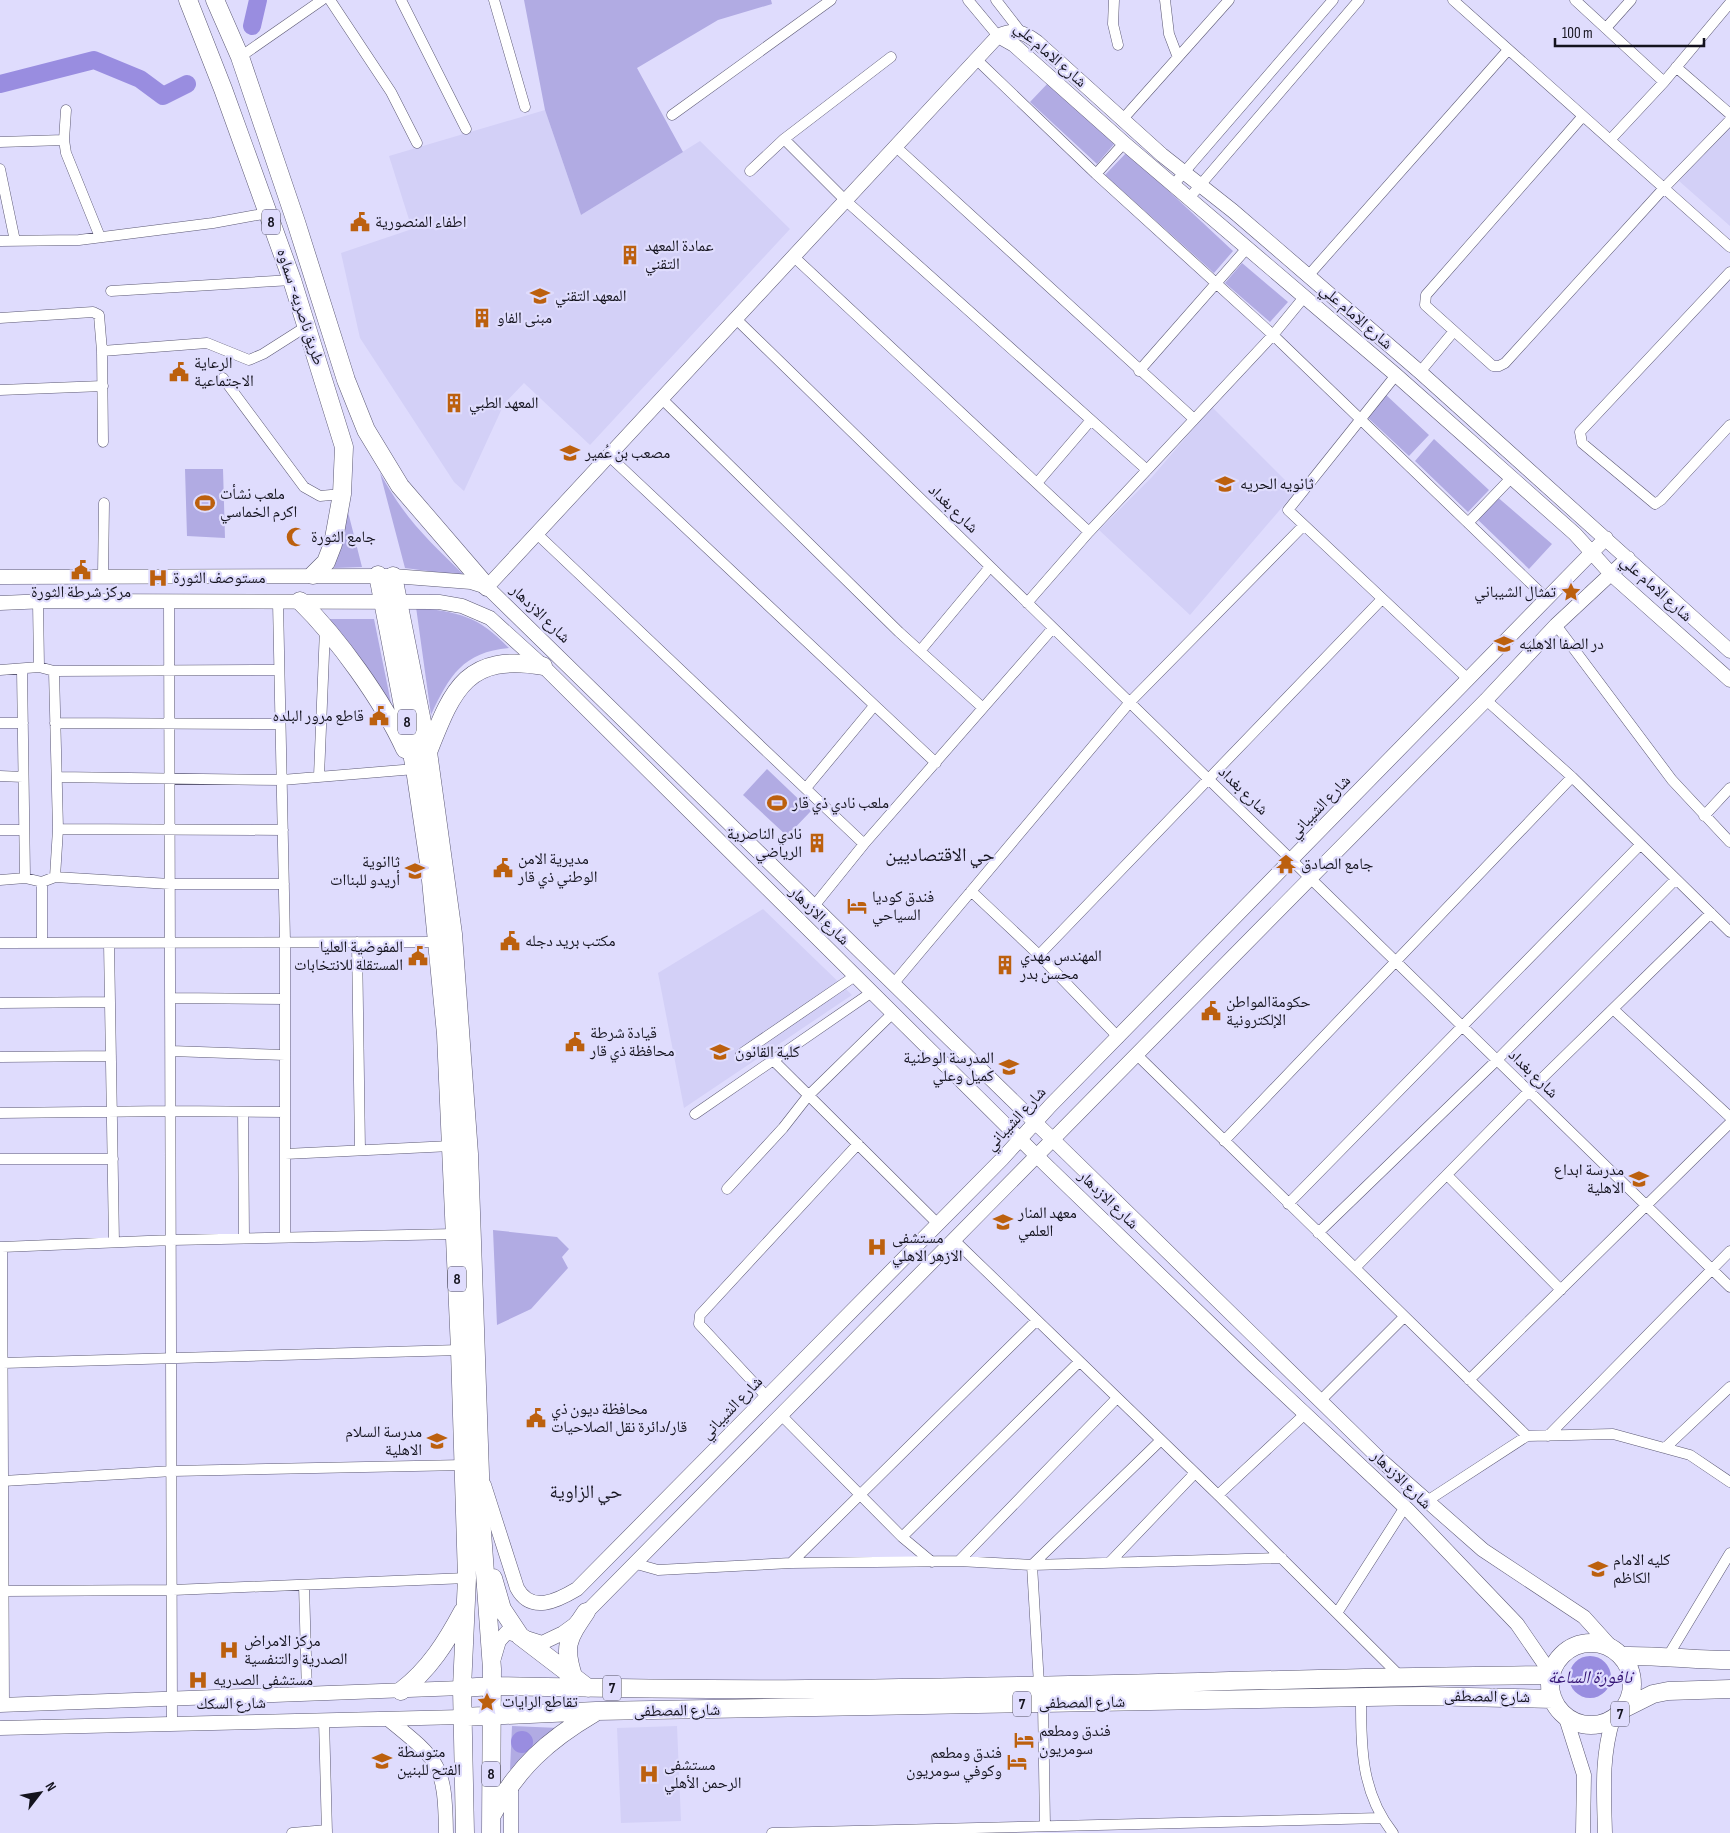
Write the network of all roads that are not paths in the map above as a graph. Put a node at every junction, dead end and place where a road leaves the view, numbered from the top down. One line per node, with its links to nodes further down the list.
1 (188, 0): 54 (highway, طريق ناصريه~ سماوه / 8)
2 (215, 0): 25 (highway, طريق ناصريه~ سماوه / 8)
3 (322, 0): 25 (street)
4 (330, 0): 42 (street)
5 (401, 0): 37 (street)
6 (494, 0): 30 (street)
7 (832, 0): 33 (street)
8 (968, 0): 21 (street)
9 (996, 0): 20 (street)
10 (1114, 0): 22 (street)
11 (1164, 0): 24 (street)
12 (1229, 0): 24 (street)
13 (1334, 0): 47 (street)
14 (1359, 0): 50 (street)
15 (1452, 0): 23 (street)
16 (1575, 0): 19 (street)
17 (1631, 0): 19 (street)
18 (1730, 3): 28 (street)
19 (1606, 28): 29 (street)
20 (1020, 31): 21 (main road, شارع الامام علي); 35 (main road, شارع الامام علي)
21 (998, 36): 27 (main road); 43 (main road, شارع الامام علي)
22 (1118, 44)
23 (1508, 50): 34 (street); 63 (street)
24 (1177, 56): 35 (street)
25 (240, 57): 55 (highway, طريق ناصريه~ سماوه / 8)
26 (891, 57): 38 (street)
27 (976, 59): 44 (main road); 48 (street)
28 (1676, 67): 29 (street); 32 (street)
29 (1664, 82): 40 (street)
30 (525, 107)
31 (66, 110): 39 (street)
32 (1730, 114)
33 (672, 115)
34 (1583, 116): 40 (street); 71 (street)
35 (1122, 120): 47 (main road, شارع الامام علي)
36 (1730, 120): 51 (street)
37 (466, 129)
38 (784, 139): 46 (street); 53 (street)
39 (64, 140): 41 (street); 56 (street)
40 (1610, 140): 51 (street)
41 (0, 142)
42 (417, 143)
43 (1124, 143): 48 (street); 49 (main road, شارع الامام علي)
44 (895, 146): 53 (main road); 74 (street)
45 (0, 169): 57 (street)
46 (750, 171)
47 (1185, 172): 49 (street); 50 (main road, شارع الامام علي)
48 (1096, 174): 65 (street)
49 (1174, 184): 52 (main road, شارع الامام علي)
50 (1202, 186): 52 (street); 63 (main road, شارع الامام علي)
51 (1664, 188): 60 (street); 71 (street)
52 (1190, 198): 59 (main road, شارع الامام علي)
53 (845, 200): 61 (main road); 82 (street)
54 (271, 221): 55 (highway); 56 (street); 64 (highway, طريق ناصريه~ سماوه / 8)
55 (296, 222): 106 (highway, طريق ناصريه~ سماوه / 8)
56 (100, 237): 57 (street)
57 (15, 241): 58 (street)
58 (0, 242)
59 (1248, 247): 65 (street); 67 (main road, شارع الامام علي)
60 (1730, 247)
61 (793, 256): 69 (main road); 89 (street)
62 (1730, 272): 84 (street)
63 (1308, 276): 75 (main road, شارع الامام علي)
64 (292, 280): 66 (street); 70 (highway, طريق ناصريه~ سماوه / 8)
65 (1217, 284): 72 (street); 74 (street)
66 (111, 291)
67 (1305, 296): 72 (street); 76 (main road, شارع الامام علي)
68 (0, 318): 73 (street)
69 (735, 318): 80 (main road); 99 (street, شارع بغداد)
70 (307, 326): 73 (street); 90 (highway, طريق ناصريه~ سماوه / 8)
71 (1454, 331): 75 (street)
72 (1273, 335): 81 (street); 83 (street)
73 (102, 351): 78 (street)
74 (1139, 371): 81 (street)
75 (1420, 372): 96 (main road, شارع الامام علي)
76 (1396, 374): 83 (street); 88 (main road, شارع الامام علي)
77 (223, 378): 90 (street)
78 (103, 386): 79 (street); 85 (street)
79 (0, 390)
80 (661, 398): 86 (main road); 119 (street)
81 (1194, 419): 87 (street)
82 (1091, 420): 87 (street); 89 (street)
83 (1359, 420): 92 (street); 93 (street)
84 (1730, 425)
85 (103, 442)
86 (608, 456): 95 (main road); 132 (street)
87 (1147, 470): 94 (street)
88 (1511, 478): 92 (street); 97 (main road, شارع الامام علي)
89 (1037, 483): 94 (street)
90 (342, 494): 100 (highway, طريق ناصريه~ سماوه)
91 (104, 503): 103 (street)
92 (1468, 523): 107 (street)
93 (1304, 525): 108 (street); 131 (street)
94 (1089, 532): 114 (street)
95 (536, 533): 106 (main road); 150 (street)
96 (1606, 538): 97 (main road, شارع الشيباني); 98 (main road, شارع الامام علي)
97 (1592, 552): 101 (main road, شارع الامام علي); 107 (main road, شارع الشيباني)
98 (1628, 558): 101 (main road); 120 (main road, شارع الامام علي)
99 (990, 567): 114 (street, شارع بغداد); 119 (street)
100 (313, 575): 103 (main road); 104 (main road)
101 (1612, 575): 116 (main road); 129 (main road, شارع الامام علي)
102 (47, 576): 103 (main road); 105 (main road); 109 (main road)
103 (103, 576)
104 (386, 576): 106 (main road); 113 (highway, 8)
105 (0, 577)
106 (487, 588): 153 (main road, شارع الازدهار)
107 (1546, 598): 128 (main road, شارع الشيباني)
108 (1382, 599): 128 (street); 149 (street)
109 (42, 601): 110 (main road, شارع الازدهار); 115 (main road, شارع الازدهار); 122 (street)
110 (169, 601): 112 (main road, شارع الازدهار); 125 (street)
111 (300, 601): 112 (main road, شارع الازدهار); 113 (main road, شارع الازدهار); 118 (highway)
112 (278, 602): 126 (street)
113 (392, 602): 121 (main road, شارع الازدهار); 139 (highway, 8); 141 (highway, 8)
114 (1027, 602): 117 (street, شارع بغداد)
115 (0, 603)
116 (1556, 626): 130 (main road); 152 (street)
117 (1053, 628): 131 (street, شارع بغداد); 133 (street)
118 (325, 629): 141 (highway); 144 (street)
119 (920, 651): 133 (street)
120 (1730, 651)
121 (544, 666): 139 (highway); 159 (main road, شارع الازدهار)
122 (39, 667): 124 (street); 127 (street)
123 (0, 670): 124 (street)
124 (22, 670): 135 (street)
125 (169, 670): 126 (street); 127 (street); 138 (street)
126 (279, 670): 137 (street)
127 (54, 671): 136 (street)
128 (1468, 680): 163 (main road, شارع الشيباني)
129 (1730, 680)
130 (1486, 700): 147 (street); 166 (main road)
131 (1130, 702): 149 (street, شارع بغداد); 172 (street)
132 (874, 706): 140 (street); 150 (street)
133 (982, 708): 140 (street)
134 (0, 723): 135 (street)
135 (24, 723): 143 (street)
136 (55, 723): 138 (street); 145 (street)
137 (280, 724): 138 (street); 148 (street)
138 (169, 725): 146 (street)
139 (428, 752): 218 (highway, 8)
140 (936, 763): 161 (street)
141 (415, 769): 144 (street); 179 (highway, 8)
142 (0, 776): 143 (street)
143 (23, 776): 156 (street)
144 (319, 776): 148 (street)
145 (57, 777): 146 (street); 154 (street)
146 (169, 777): 148 (street); 157 (street)
147 (1572, 777): 162 (street); 184 (street)
148 (282, 780): 158 (street)
149 (1209, 780): 163 (street, شارع بغداد); 183 (street)
150 (806, 788): 161 (street)
151 (1730, 788): 152 (street)
152 (1704, 816): 160 (street)
153 (732, 825): 159 (main road); 173 (main road, شارع الازدهار)
154 (58, 829): 157 (street); 164 (street)
155 (0, 830): 156 (street)
156 (23, 830): 165 (street)
157 (170, 830): 158 (street); 170 (street)
158 (283, 830): 171 (street)
159 (718, 838): 185 (main road, شارع الازدهار)
160 (1730, 842)
161 (864, 844): 173 (street)
162 (1640, 845): 167 (street); 194 (street)
163 (1293, 860): 166 (street, شارع بغداد); 195 (main road, شارع الشيباني)
164 (55, 877): 169 (street); 170 (street)
165 (25, 878): 168 (street); 169 (street)
166 (1310, 878): 184 (street, شارع بغداد); 199 (main road)
167 (1676, 879): 174 (street); 202 (street)
168 (0, 880)
169 (42, 882): 176 (street)
170 (170, 884): 171 (street); 182 (street)
171 (284, 884): 177 (street)
172 (971, 891): 183 (street); 186 (street)
173 (814, 906): 186 (main road, شارع الازدهار)
174 (1711, 913): 175 (street); 192 (street)
175 (1730, 932)
176 (42, 942): 180 (street); 181 (street)
177 (285, 942): 178 (street); 182 (street); 189 (street)
178 (357, 942): 179 (street); 220 (street)
179 (438, 942): 218 (highway, 8)
180 (0, 943)
181 (109, 943): 182 (street); 190 (street)
182 (170, 943): 188 (street)
183 (1039, 956): 195 (street)
184 (1396, 962): 194 (street, شارع بغداد); 217 (street)
185 (855, 976): 187 (main road, شارع الازدهار); 197 (street)
186 (894, 983): 213 (main road, شارع الازدهار)
187 (872, 992): 193 (main road, شارع الازدهار); 203 (street)
188 (170, 998): 189 (street); 196 (street)
189 (285, 999): 198 (street)
190 (110, 1002): 191 (street); 200 (street)
191 (0, 1003)
192 (1613, 1009): 204 (street); 212 (street)
193 (893, 1013): 205 (street); 215 (main road, شارع الازدهار)
194 (1462, 1026): 202 (street, شارع بغداد); 227 (street)
195 (1119, 1038): 213 (main road, شارع الشيباني)
196 (171, 1051): 198 (street); 206 (street)
197 (741, 1054)
198 (285, 1055): 208 (street)
199 (1136, 1055): 216 (main road); 217 (street)
200 (111, 1056): 201 (street); 210 (street)
201 (0, 1057)
202 (1497, 1060): 204 (street, شارع بغداد); 230 (street)
203 (774, 1061): 205 (street); 211 (street)
204 (1529, 1092): 225 (street); 228 (street, شارع بغداد)
205 (808, 1096): 219 (street); 226 (street)
206 (171, 1111): 207 (street); 210 (street); 234 (street)
207 (243, 1112): 208 (street); 233 (street)
208 (285, 1112): 221 (street)
209 (0, 1113): 210 (street)
210 (112, 1113): 224 (street)
211 (695, 1114)
212 (1730, 1117)
213 (1035, 1123): 215 (main road, شارع الشيباني); 216 (main road, شارع الازدهار)
214 (1730, 1123): 228 (street)
215 (1020, 1138): 222 (main road, شارع الازدهار); 229 (main road, شارع الشيباني)
216 (1052, 1139): 222 (main road); 246 (main road, شارع الازدهار)
217 (1224, 1141): 227 (street)
218 (458, 1142): 220 (street); 231 (highway, 8); 266 (highway, 8)
219 (858, 1144): 229 (street); 253 (street)
220 (360, 1150): 221 (street)
221 (285, 1154): 232 (street)
222 (1036, 1155): 235 (main road); 250 (main road, شارع الازدهار)
223 (0, 1159): 224 (street)
224 (113, 1159): 236 (street)
225 (1447, 1175): 239 (street); 242 (street)
226 (727, 1188)
227 (1288, 1204): 230 (street)
228 (1646, 1205): 240 (street, شارع بغداد); 242 (street)
229 (938, 1224): 253 (main road, شارع الشيباني)
230 (1318, 1233): 239 (street)
231 (455, 1234): 232 (street); 245 (highway, 8)
232 (285, 1237): 233 (street)
233 (244, 1238): 234 (street)
234 (172, 1240): 236 (street); 247 (street)
235 (953, 1240): 244 (street); 257 (main road)
236 (114, 1242): 237 (street)
237 (1, 1247): 249 (street)
238 (1730, 1251): 240 (street)
239 (1355, 1268): 243 (street)
240 (1711, 1268): 241 (street, شارع بغداد); 259 (street)
241 (1730, 1287)
242 (1561, 1290): 251 (street)
243 (1404, 1317): 251 (street); 255 (street)
244 (1036, 1322): 248 (street); 270 (street)
245 (460, 1350): 247 (street); 262 (highway, 8)
246 (1268, 1350): 250 (main road); 255 (main road, شارع الازدهار)
247 (172, 1359): 249 (street); 264 (street)
248 (1079, 1362): 254 (street); 275 (street)
249 (3, 1363): 268 (street)
250 (1253, 1365): 256 (main road, شارع الازدهار)
251 (1469, 1380): 258 (street)
252 (1730, 1386): 261 (street)
253 (767, 1397): 263 (main road, شارع الشيباني)
254 (1117, 1398): 260 (street); 278 (street)
255 (1320, 1401): 272 (main road, شارع الازدهار)
256 (1305, 1414): 271 (street); 273 (main road, شارع الازدهار)
257 (781, 1415): 267 (main road); 270 (street)
258 (1527, 1436): 259 (street); 272 (street)
259 (1548, 1436): 261 (street)
260 (1160, 1441): 265 (street); 283 (street)
261 (1665, 1448): 269 (street)
262 (464, 1465): 264 (street); 284 (highway, 8)
263 (701, 1465): 266 (main road, شارع الشيباني); 267 (main road)
264 (172, 1471): 268 (street); 286 (street)
265 (1195, 1473): 271 (street); 280 (street)
266 (482, 1479): 274 (highway, 8)
267 (716, 1480): 281 (main road)
268 (3, 1481): 287 (street)
269 (1730, 1482)
270 (861, 1494): 275 (street); 282 (street)
271 (1218, 1495): 277 (street)
272 (1427, 1501): 292 (main road, شارع الازدهار)
273 (1405, 1507): 290 (street); 295 (main road, شارع الازدهار)
274 (482, 1532): 291 (highway); 297 (highway, 8)
275 (902, 1537): 279 (street)
276 (1730, 1554): 293 (street)
277 (1282, 1558): 280 (street); 290 (street)
278 (959, 1561): 279 (street); 283 (street)
279 (932, 1562): 282 (street)
280 (1110, 1562): 283 (street)
281 (633, 1563): 282 (street); 289 (main road)
282 (791, 1563)
283 (1032, 1565): 299 (street)
284 (467, 1578): 285 (street); 288 (highway, 8)
285 (304, 1585): 286 (street); 303 (street)
286 (173, 1590): 287 (street); 305 (street)
287 (4, 1591): 308 (street)
288 (466, 1606): 300 (highway, 8); 302 (highway)
289 (586, 1612): 291 (main road); 298 (highway)
290 (1337, 1613): 296 (street)
291 (520, 1636): 297 (main road); 298 (highway)
292 (1616, 1651): 293 (highway); 295 (highway); 310 (highway, 7)
293 (1668, 1656): 294 (highway)
294 (1730, 1660)
295 (1552, 1674): 296 (highway, شارع المصطفى / 7); 306 (highway)
296 (1400, 1676): 299 (highway, شارع المصطفى / 7)
297 (492, 1678): 298 (highway, شارع المصطفى / 7); 300 (highway, 7); 311 (highway, 8)
298 (581, 1683): 299 (highway, شارع المصطفى / 7)
299 (1039, 1685)
300 (462, 1688): 302 (main road, شارع السكك); 313 (highway, 8)
301 (1730, 1689): 310 (highway, 7)
302 (401, 1691): 303 (main road, شارع السكك)
303 (307, 1694): 305 (main road, شارع السكك)
304 (1361, 1698): 306 (highway, شارع المصطفى / 7); 307 (highway, شارع المصطفى / 7); 319 (street)
305 (172, 1699): 308 (main road, شارع السكك); 316 (street)
306 (1553, 1699): 312 (highway)
307 (1043, 1703): 309 (highway, شارع المصطفى / 7); 321 (street)
308 (2, 1705)
309 (596, 1711): 311 (highway, شارع المصطفى / 7); 318 (highway)
310 (1619, 1713): 312 (highway, 7); 332 (main road)
311 (491, 1715): 313 (highway, 7); 320 (highway, 8)
312 (1565, 1715): 331 (main road)
313 (462, 1716): 314 (main road, شارع السكك); 327 (highway, 8)
314 (388, 1719): 315 (main road, شارع السكك); 326 (main road)
315 (324, 1720): 316 (main road, شارع السكك); 324 (street)
316 (172, 1723): 317 (main road, شارع السكك)
317 (0, 1728)
318 (511, 1782): 320 (highway); 328 (main road)
319 (1381, 1818): 322 (street); 330 (street)
320 (490, 1825)
321 (1045, 1826): 322 (street); 323 (street)
322 (1135, 1829)
323 (962, 1831): 329 (street)
324 (327, 1832): 325 (street)
325 (292, 1833)
326 (446, 1833)
327 (465, 1833)
328 (512, 1833)
329 (772, 1833)
330 (1393, 1833)
331 (1583, 1833)
332 (1606, 1833)

